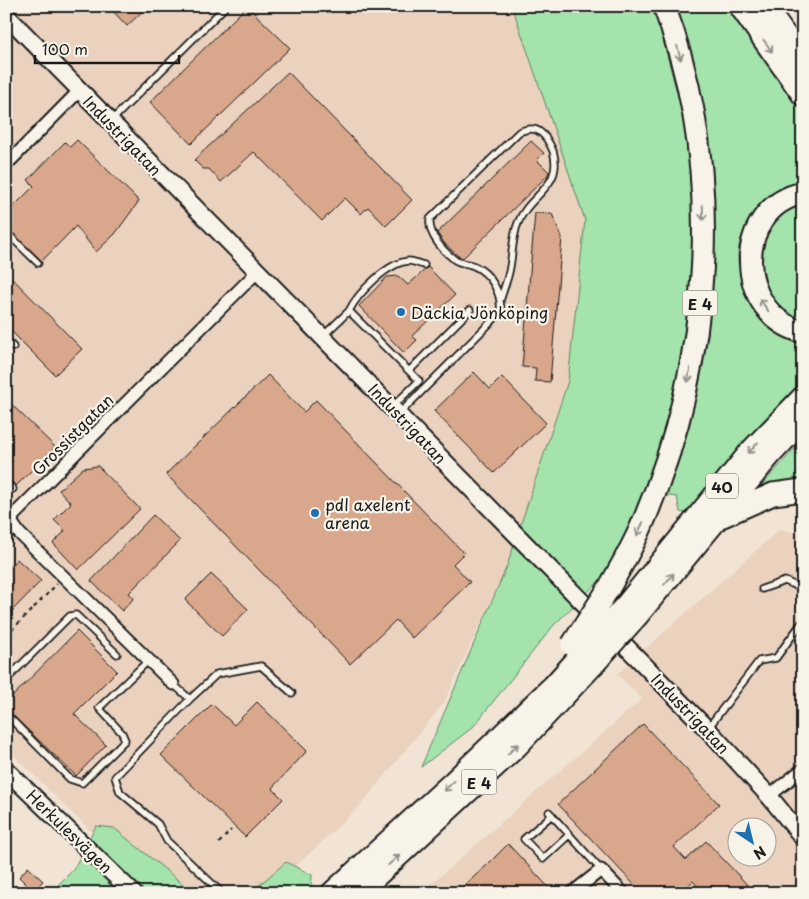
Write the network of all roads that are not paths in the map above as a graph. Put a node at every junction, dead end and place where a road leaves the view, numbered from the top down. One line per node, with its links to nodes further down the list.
1 (226, 6): 11 (lane)
2 (664, 6): 40 (highway, E 4, one-way to 40, bridge)
3 (740, 6): 10 (highway, one-way to 10)
4 (764, 6): 8 (highway)
5 (776, 6): 7 (highway)
6 (6, 15): 9 (street, Industrigatan)
7 (803, 35)
8 (803, 60)
9 (80, 90): 11 (street, Industrigatan); 12 (street)
10 (803, 95)
11 (110, 121): 17 (street, Industrigatan)
12 (6, 165)
13 (803, 193): 21 (highway, one-way to 13)
14 (6, 232): 15 (lane)
15 (38, 263)
16 (424, 265): 20 (lane)
17 (257, 272): 22 (street, Industrigatan); 33 (street, Grossistgatan)
18 (501, 298): 18 (lane); 27 (lane)
19 (470, 310): 25 (lane)
20 (349, 311): 22 (lane); 25 (lane)
21 (803, 332)
22 (323, 336): 27 (street, Industrigatan)
23 (6, 340): 24 (lane)
24 (13, 347)
25 (409, 371): 27 (lane)
26 (803, 398): 37 (highway, 40, one-way to 37)
27 (395, 411): 47 (street, Industrigatan)
28 (803, 420): 34 (highway)
29 (6, 482): 30 (lane)
30 (13, 489)
31 (803, 490): 34 (highway)
32 (6, 505): 33 (lane)
33 (11, 518): 41 (street)
34 (718, 519): 37 (highway, one-way to 34)
35 (803, 588): 36 (lane)
36 (762, 589)
37 (632, 611): 40 (highway, 40, bridge)
38 (803, 621): 47 (lane)
39 (117, 654): 42 (lane)
40 (583, 654): 48 (highway, 40); 58 (highway, E 4, one-way to 40)
41 (148, 660): 43 (street); 46 (lane)
42 (6, 680)
43 (173, 684): 45 (lane)
44 (292, 693): 45 (lane)
45 (190, 699): 56 (lane)
46 (6, 714)
47 (707, 729): 51 (street, Industrigatan)
48 (496, 739): 57 (highway, E 4, one-way to 57)
49 (803, 769): 51 (street)
50 (6, 770): 55 (street, Herkulesvägen)
51 (769, 796): 53 (street, Industrigatan)
52 (570, 835): 52 (lane); 54 (lane)
53 (803, 838)
54 (601, 870): 59 (street); 60 (street)
55 (133, 893)
56 (222, 893)
57 (332, 893)
58 (358, 893)
59 (572, 893)
60 (623, 893)

